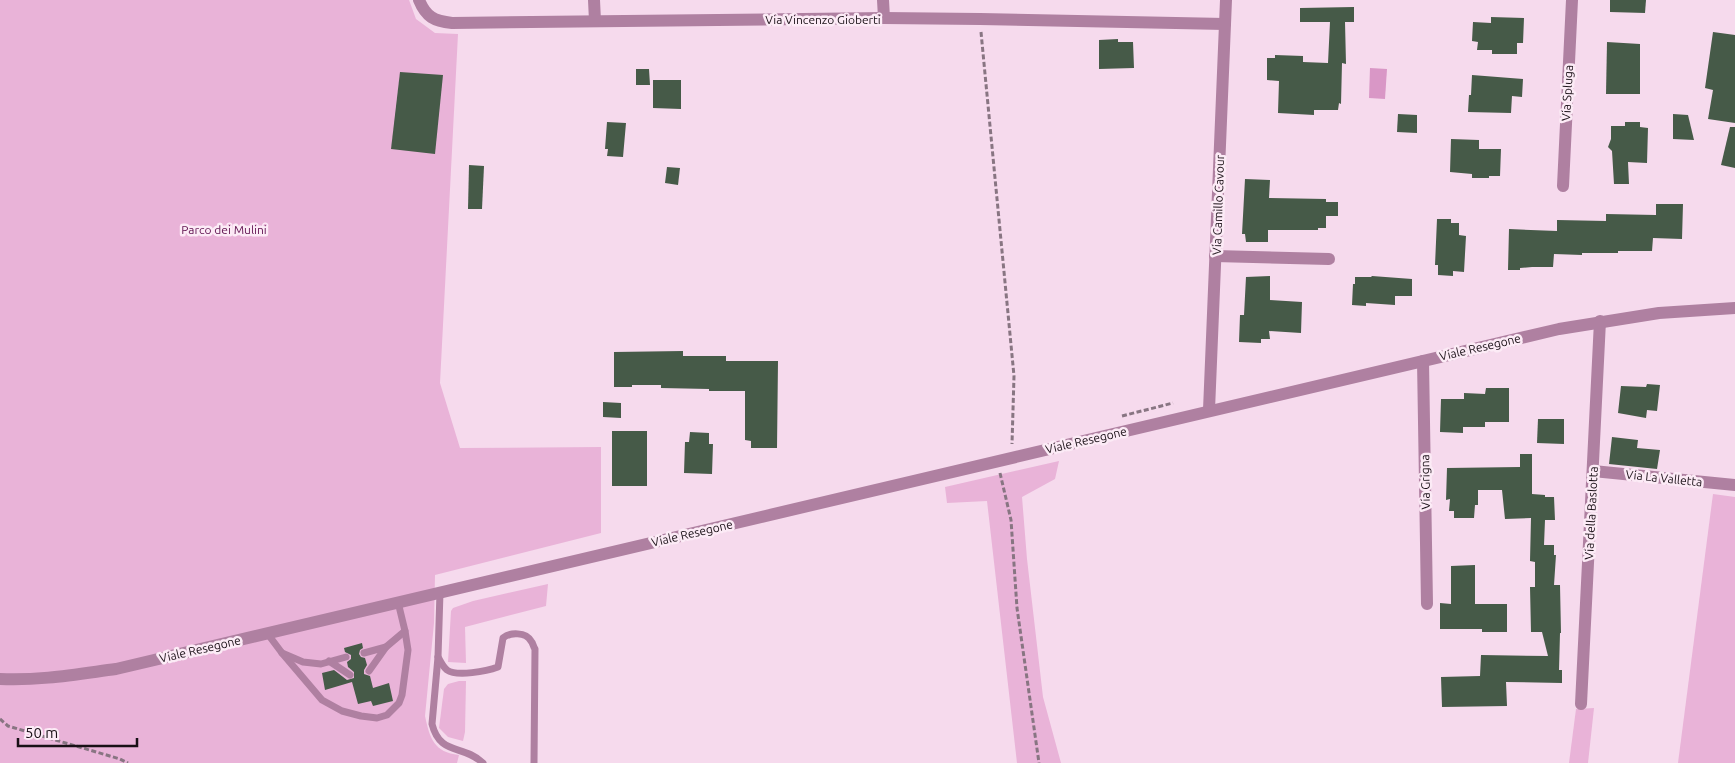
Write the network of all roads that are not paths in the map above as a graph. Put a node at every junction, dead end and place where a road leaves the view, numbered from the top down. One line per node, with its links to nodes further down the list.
1 (594, 0): 7 (street)
2 (883, 0): 6 (street)
3 (1226, 0): 8 (street, Via Camillo Cavour)
4 (1572, 0): 9 (street, Via Spluga)
5 (422, 6): 7 (street, Via Vincenzo Gioberti)
6 (884, 18): 7 (street, Via Vincenzo Gioberti); 8 (street, Via Vincenzo Gioberti)
7 (595, 21)
8 (1226, 24): 10 (street, Via Camillo Cavour)
9 (1563, 186)
10 (1216, 256): 11 (street); 15 (street, Via Camillo Cavour)
11 (1329, 259)
12 (1735, 308): 13 (street, Viale Resegone)
13 (1600, 321): 14 (street, Viale Resegone); 16 (street, Via della Baslotta)
14 (1423, 360): 15 (street, Viale Resegone); 20 (street, Via Grigna)
15 (1209, 410): 18 (street, Viale Resegone)
16 (1593, 471): 17 (street, Via La Valletta); 32 (street, Via della Baslotta)
17 (1735, 485)
18 (440, 592): 19 (street, Viale Resegone); 27 (lane)
19 (398, 602): 21 (lane); 22 (street, Viale Resegone)
20 (1426, 604)
21 (404, 631): 23 (lane); 24 (lane)
22 (267, 633): 24 (lane); 31 (street, Viale Resegone)
23 (386, 647): 25 (lane); 29 (lane)
24 (282, 653): 28 (lane)
25 (364, 653)
26 (346, 657): 28 (lane)
27 (438, 657): 33 (lane); 34 (lane)
28 (330, 661): 30 (lane)
29 (368, 671)
30 (350, 675)
31 (0, 679)
32 (1581, 704)
33 (483, 763)
34 (534, 763)

